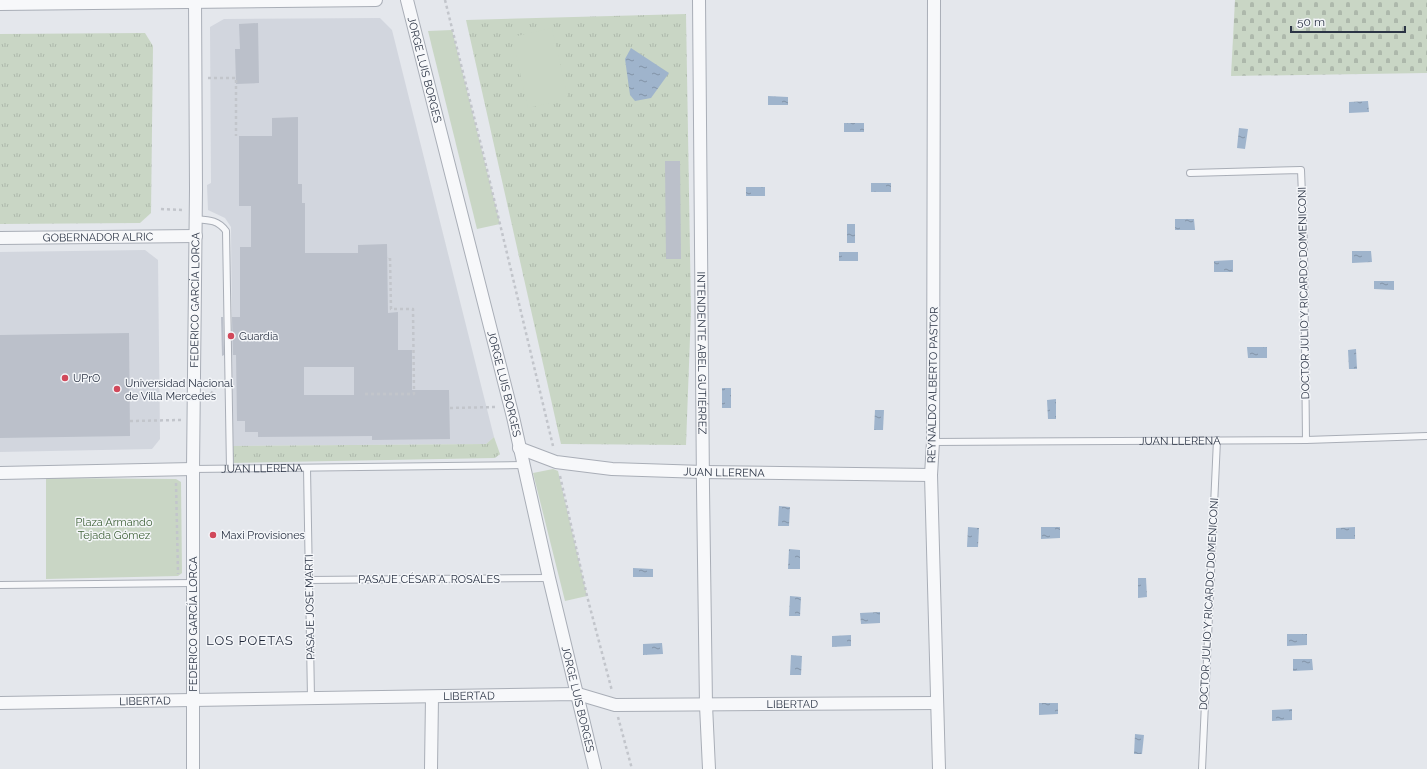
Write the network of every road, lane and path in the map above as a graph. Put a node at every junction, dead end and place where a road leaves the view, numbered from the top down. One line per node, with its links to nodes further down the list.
1 (376, 0): 6 (street)
2 (407, 0): 25 (street, JORGE LUIS BORGES)
3 (445, 0): 26 (path)
4 (699, 0): 31 (street, INTENDENTE ABEL GUTIÉRREZ)
5 (934, 0): 24 (street, REYNALDO ALBERTO PASTOR)
6 (195, 1): 7 (street); 8 (street, FEDERICO GARCÍA LORCA)
7 (0, 4)
8 (195, 79): 9 (path); 12 (street, FEDERICO GARCÍA LORCA)
9 (236, 136)
10 (1190, 173): 23 (lane, DOCTOR JULIO Y RICARDO DOMENICONI)
11 (161, 209): 12 (path)
12 (196, 214): 13 (street, FEDERICO GARCÍA LORCA); 30 (lane)
13 (196, 236): 14 (street, GOBERNADOR ALRIC); 19 (street, FEDERICO GARCÍA LORCA)
14 (0, 238)
15 (388, 258): 16 (path)
16 (365, 394)
17 (497, 407): 18 (path)
18 (450, 408)
19 (194, 419): 20 (path); 29 (street, FEDERICO GARCÍA LORCA)
20 (130, 421)
21 (1427, 436): 23 (lane, JUAN LLERENA)
22 (1217, 440): 23 (lane, JUAN LLERENA); 24 (lane, JUAN LLERENA); 54 (lane, DOCTOR JULIO Y RICARDO DOMENICONI)
23 (1306, 440)
24 (933, 442): 33 (street, REYNALDO ALBERTO PASTOR)
25 (519, 448): 26 (street, JUAN LLERENA); 27 (street, JORGE LUIS BORGES)
26 (556, 462): 31 (street, JUAN LLERENA); 46 (path)
27 (523, 465): 28 (lane, JUAN LLERENA); 36 (street, JORGE LUIS BORGES)
28 (307, 468): 30 (lane, JUAN LLERENA); 37 (lane, PASAJE JOSE MARTI)
29 (193, 469): 30 (lane, JUAN LLERENA); 32 (street, JUAN LLERENA); 38 (street, FEDERICO GARCÍA LORCA)
30 (230, 469)
31 (703, 472): 33 (street, JUAN LLERENA); 47 (street, INTENDENTE ABEL GUTIÉRREZ)
32 (0, 473)
33 (931, 475): 45 (street, REYNALDO ALBERTO PASTOR)
34 (176, 479): 35 (path)
35 (178, 576)
36 (549, 578): 37 (lane, PASAJE CÉSAR A. ROSALES); 40 (street, JORGE LUIS BORGES)
37 (309, 580): 42 (lane, PASAJE JOSE MARTI)
38 (193, 584): 39 (lane); 43 (street, FEDERICO GARCÍA LORCA)
39 (0, 585)
40 (578, 694): 41 (street, LIBERTAD); 46 (street, LIBERTAD); 50 (street, JORGE LUIS BORGES)
41 (432, 696): 42 (street, LIBERTAD); 49 (street)
42 (311, 698): 43 (street, LIBERTAD)
43 (193, 700): 44 (street, LIBERTAD); 48 (street, FEDERICO GARCÍA LORCA)
44 (0, 703)
45 (937, 703): 47 (street, LIBERTAD); 53 (street, REYNALDO ALBERTO PASTOR)
46 (615, 705): 47 (street, LIBERTAD); 51 (path)
47 (706, 705): 52 (street, INTENDENTE ABEL GUTIÉRREZ)
48 (193, 769)
49 (431, 769)
50 (595, 769)
51 (632, 769)
52 (709, 769)
53 (939, 769)
54 (1202, 769)

